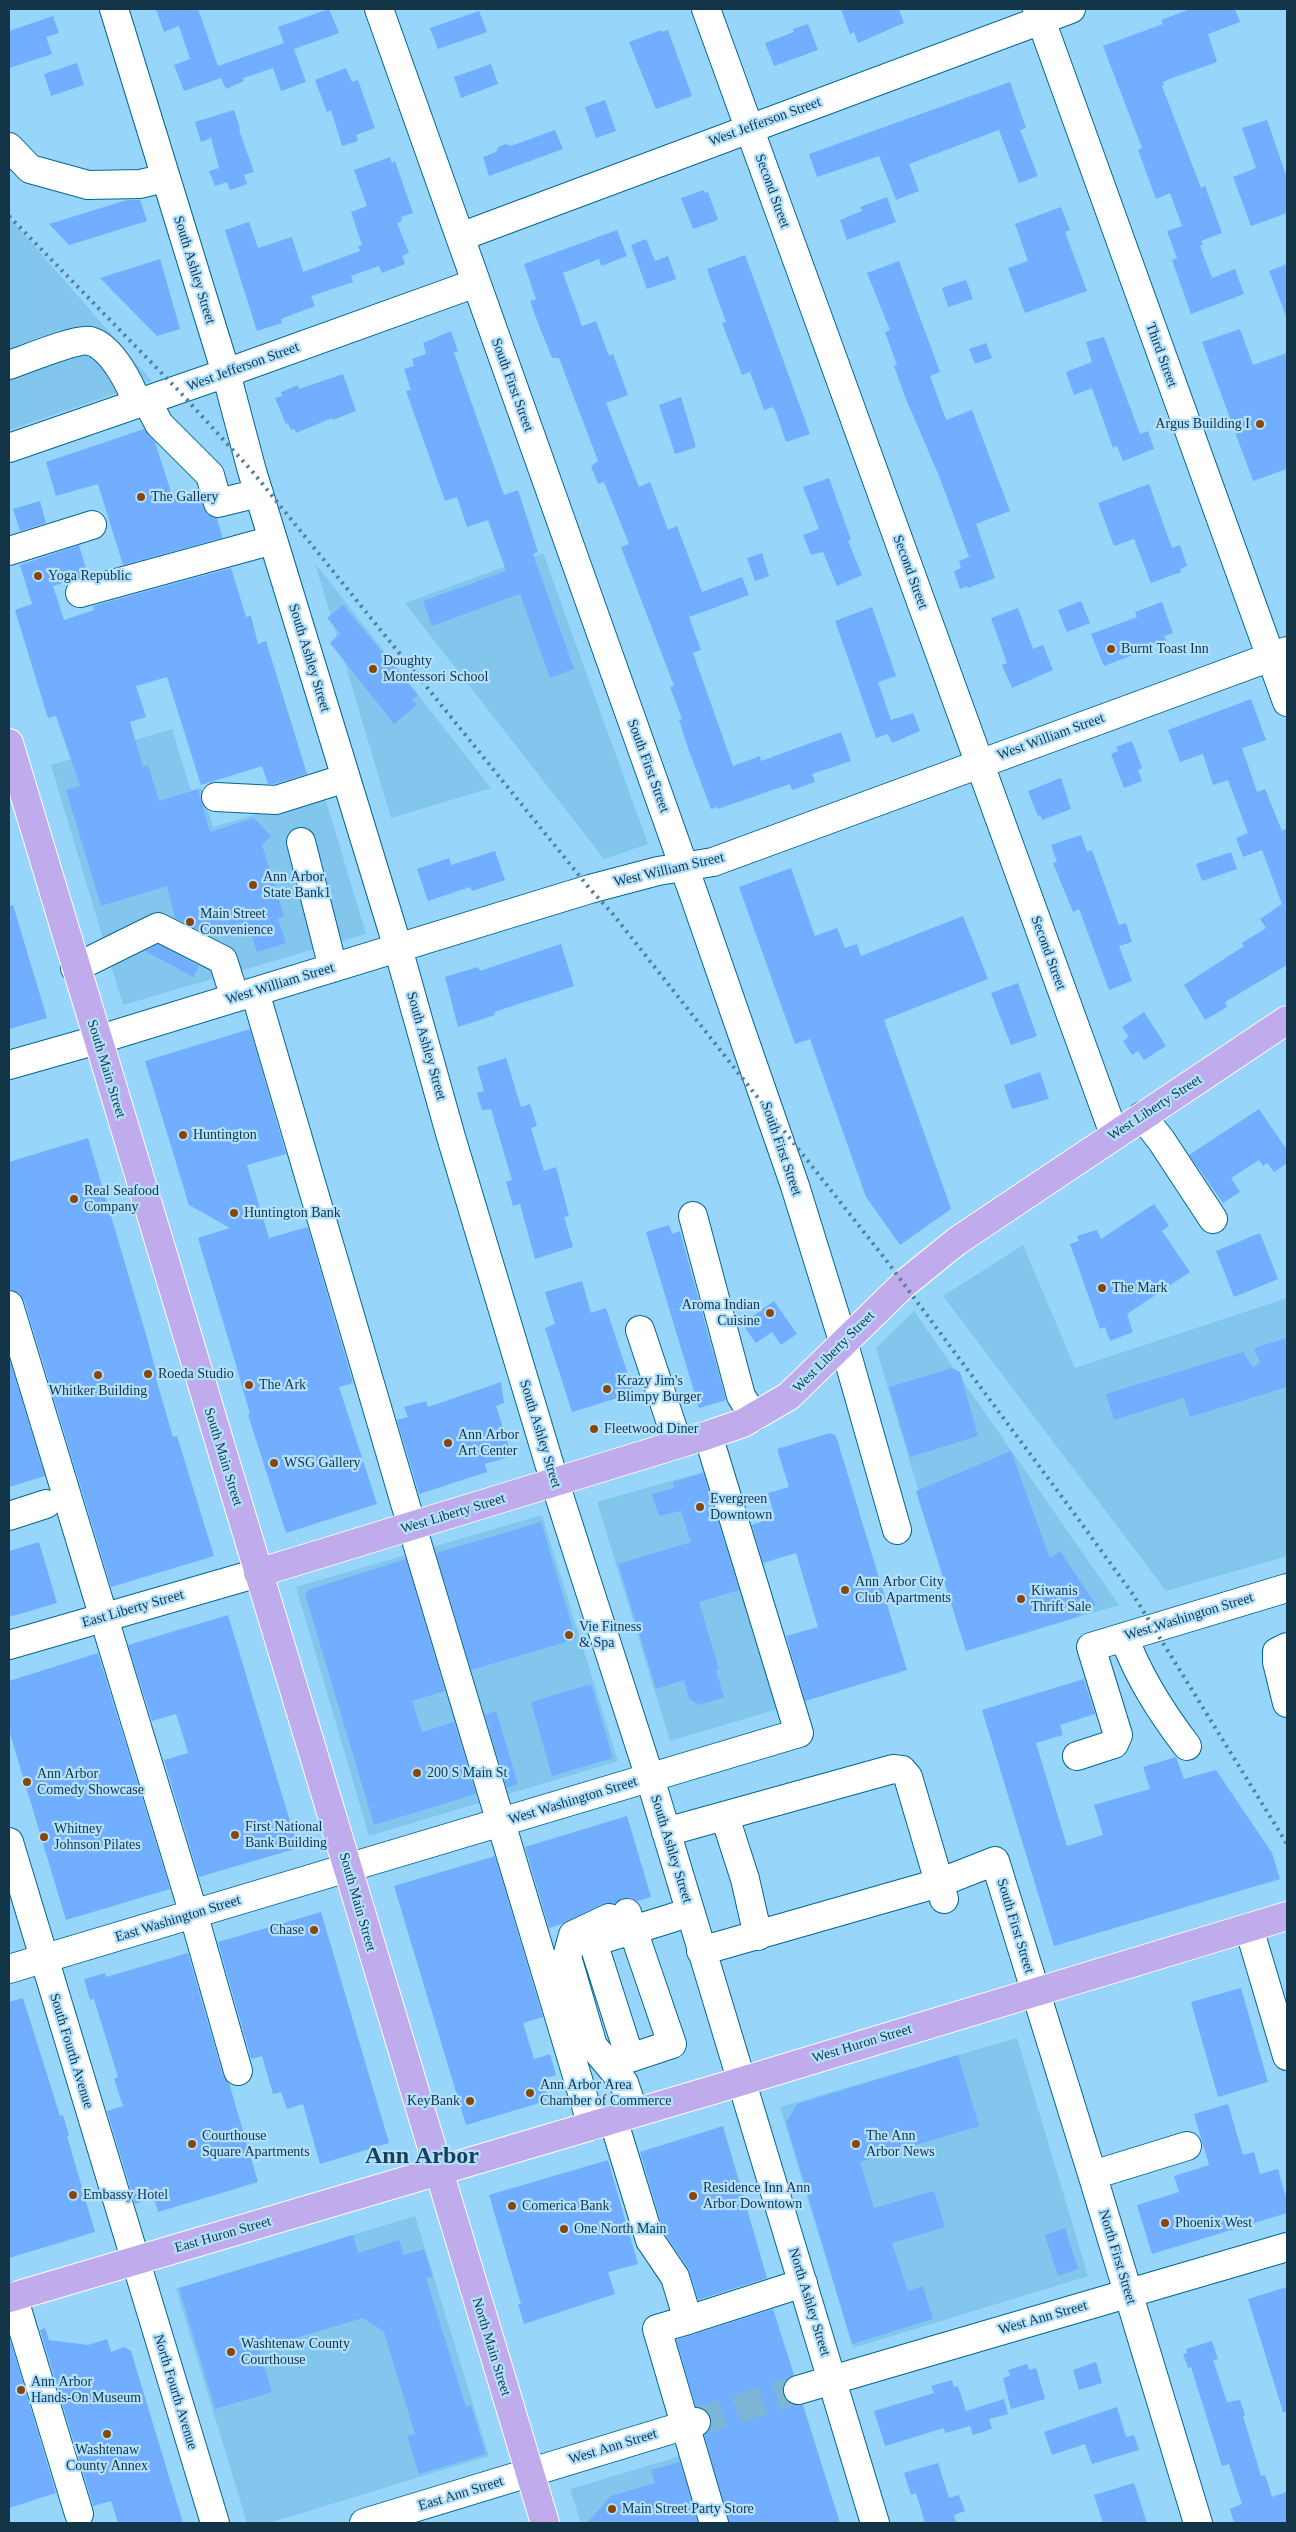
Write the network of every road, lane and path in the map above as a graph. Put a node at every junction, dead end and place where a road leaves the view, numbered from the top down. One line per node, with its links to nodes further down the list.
1 (114, 9): 8 (street, South Ashley Street)
2 (380, 9): 9 (street, South First Street)
3 (706, 9): 6 (street, Second Street)
4 (1071, 9): 5 (street, West Jefferson Street)
5 (1038, 14): 6 (street, West Jefferson Street); 20 (street, Third Street)
6 (750, 128): 9 (street, West Jefferson Street); 23 (street, Second Street)
7 (9, 146): 8 (street)
8 (165, 178): 12 (street, South Ashley Street)
9 (460, 237): 10 (street, South First Street)
10 (476, 283): 12 (street, West Jefferson Street); 27 (street, South First Street)
11 (9, 365): 13 (street)
12 (226, 374): 13 (street, West Jefferson Street); 15 (street, South Ashley Street)
13 (142, 402): 14 (street, West Jefferson Street); 15 (street)
14 (9, 448)
15 (259, 492): 17 (street, South Ashley Street)
16 (92, 525): 18 (street)
17 (273, 540): 19 (street); 24 (street, South Ashley Street)
18 (9, 551)
19 (80, 593)
20 (1279, 654): 21 (street, Third Street); 23 (street, West William Street)
21 (1287, 702)
22 (9, 743): 29 (main road, South Main Street)
23 (979, 764): 27 (street, West William Street); 36 (street, Second Street)
24 (346, 778): 25 (street); 28 (street, South Ashley Street)
25 (216, 797)
26 (301, 842): 30 (street)
27 (684, 867): 28 (street, West William Street); 41 (street, South First Street)
28 (398, 948): 30 (street, West William Street); 45 (street, South Ashley Street)
29 (75, 968): 31 (street); 33 (main road, South Main Street)
30 (333, 968): 31 (street, West William Street)
31 (245, 995): 33 (street, West William Street); 48 (street)
32 (1287, 1020): 35 (main road, West Liberty Street)
33 (97, 1040): 34 (street, West William Street); 50 (main road, South Main Street)
34 (9, 1065)
35 (1142, 1116): 36 (main road, West Liberty Street); 38 (street)
36 (1114, 1134): 41 (main road, West Liberty Street)
37 (693, 1216): 42 (street)
38 (1213, 1219)
39 (9, 1305): 52 (street)
40 (640, 1330): 44 (street)
41 (844, 1344): 42 (main road, West Liberty Street); 49 (street, South First Street)
42 (754, 1417): 43 (main road, West Liberty Street)
43 (708, 1435): 44 (main road, West Liberty Street); 59 (street, West Washington Street)
44 (678, 1444): 45 (main road, West Liberty Street)
45 (555, 1483): 48 (main road, West Liberty Street); 59 (street, South Ashley Street)
46 (46, 1504): 47 (street)
47 (9, 1516)
48 (412, 1526): 50 (main road, West Liberty Street); 61 (street)
49 (897, 1530)
50 (258, 1573): 52 (street, East Liberty Street); 64 (main road, South Main Street)
51 (1287, 1588): 53 (street, West Washington Street)
52 (103, 1618): 54 (street, East Liberty Street); 67 (street)
53 (1124, 1636): 57 (street); 58 (street, West Washington Street)
54 (9, 1645)
55 (1287, 1647): 56 (street)
56 (1287, 1703)
57 (1187, 1746)
58 (1077, 1756)
59 (650, 1778): 61 (street, West Washington Street); 62 (street, South Ashley Street)
60 (725, 1817): 62 (street); 65 (street); 70 (street)
61 (501, 1822): 64 (street, West Washington Street); 78 (street)
62 (666, 1832): 66 (street, South Ashley Street)
63 (10, 1851): 72 (street, South Fourth Avenue)
64 (346, 1868): 67 (street, East Washington Street); 80 (main road, South Main Street)
65 (942, 1891): 70 (street); 74 (street, South First Street)
66 (687, 1904): 71 (street, South Ashley Street); 78 (street)
67 (193, 1914): 72 (street, East Washington Street); 76 (street)
68 (1287, 1916): 69 (main road, West Huron Street)
69 (1249, 1928): 74 (main road, West Huron Street); 75 (street)
70 (758, 1936): 71 (street)
71 (701, 1951): 77 (street, South Ashley Street)
72 (43, 1959): 73 (street, East Washington Street); 83 (street, South Fourth Avenue)
73 (9, 1969)
74 (1035, 1991): 77 (main road, West Huron Street); 81 (street, North First Street)
75 (1287, 2056)
76 (238, 2071)
77 (740, 2082): 78 (main road, West Huron Street); 84 (street, North Ashley Street)
78 (613, 2119): 80 (main road, West Huron Street); 87 (street)
79 (1186, 2146): 81 (street)
80 (437, 2171): 83 (main road, East Huron Street); 91 (main road, North Main Street)
81 (1093, 2175): 85 (street, North First Street)
82 (1287, 2247): 85 (street, West Ann Street)
83 (136, 2260): 86 (main road, East Huron Street); 93 (street, North Fourth Avenue)
84 (803, 2283): 87 (street); 88 (street, North Ashley Street)
85 (1128, 2293): 88 (street, West Ann Street); 98 (street, North First Street)
86 (11, 2297): 92 (street)
87 (688, 2320): 90 (street)
88 (833, 2380): 89 (street, West Ann Street); 97 (street, North Ashley Street)
89 (798, 2390)
90 (691, 2423): 91 (street, West Ann Street); 96 (street)
91 (530, 2473): 94 (street, East Ann Street); 95 (main road, North Main Street)
92 (79, 2514)
93 (215, 2523)
94 (364, 2523)
95 (545, 2523)
96 (714, 2523)
97 (875, 2523)
98 (1198, 2523)

